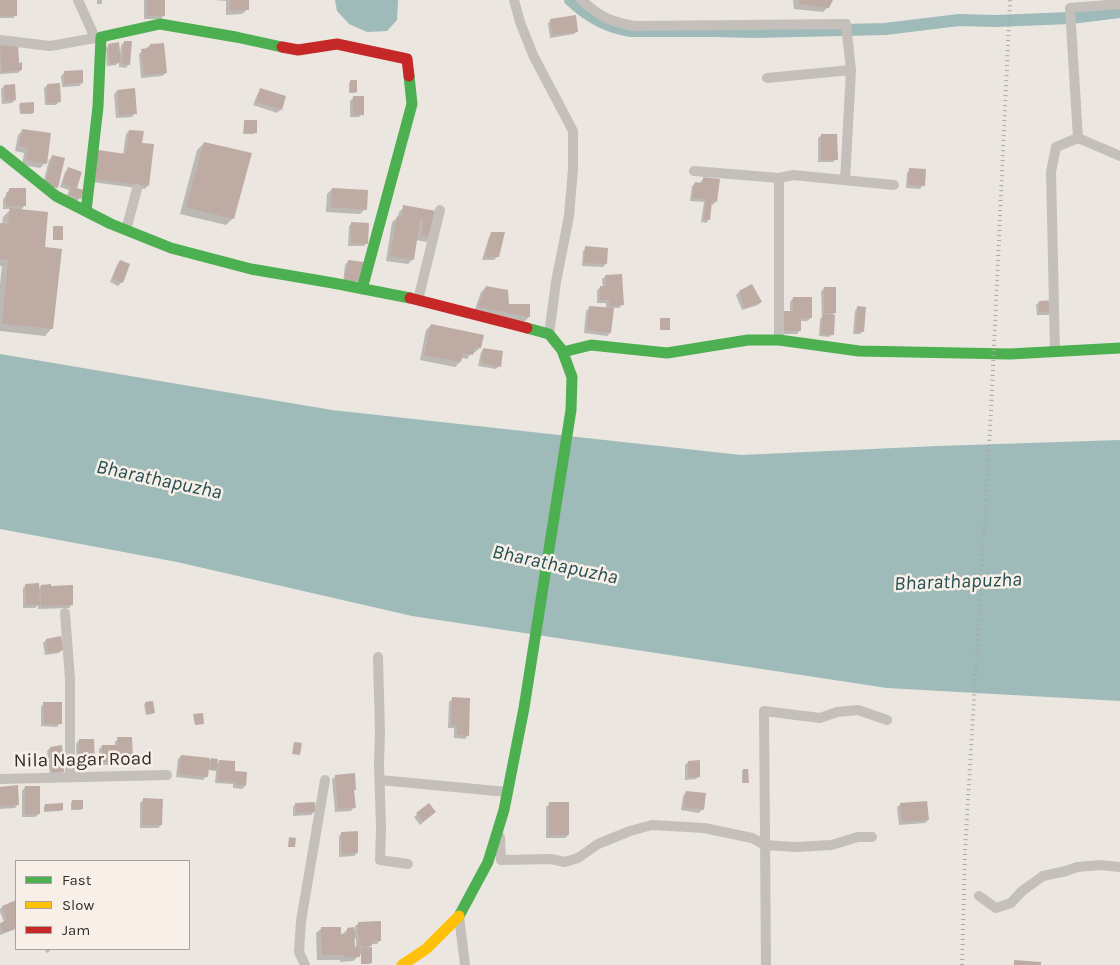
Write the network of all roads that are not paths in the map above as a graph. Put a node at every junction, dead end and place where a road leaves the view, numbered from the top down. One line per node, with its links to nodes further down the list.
1 (78, 0): 5 (street)
2 (514, 0): 22 (street)
3 (581, 0): 7 (street)
4 (1120, 4): 9 (street)
5 (98, 38): 6 (street); 18 (street); 20 (street)
6 (0, 40)
7 (851, 70): 8 (street); 14 (street)
8 (767, 78)
9 (1078, 138): 11 (street); 26 (street)
10 (0, 151): 18 (street)
11 (1120, 156)
12 (694, 171): 13 (street)
13 (778, 178): 14 (street); 23 (street)
14 (845, 180): 15 (street)
15 (894, 185)
16 (137, 189): 19 (street)
17 (440, 210): 21 (street)
18 (86, 211): 19 (street)
19 (126, 230): 20 (street)
20 (362, 289): 21 (street)
21 (418, 300): 22 (street)
22 (550, 334): 25 (street)
23 (779, 340): 25 (street); 26 (street)
24 (1120, 348): 26 (street)
25 (563, 352): 35 (street)
26 (1055, 352)
27 (65, 613): 31 (street)
28 (378, 656): 34 (street)
29 (887, 720): 38 (street)
30 (168, 776): 31 (street, Nila Nagar Road)
31 (70, 778): 32 (street, Nila Nagar Road)
32 (0, 779)
33 (326, 780): 43 (street)
34 (380, 780): 35 (street); 39 (street)
35 (507, 792): 36 (street)
36 (499, 823): 38 (street); 42 (street)
37 (872, 837): 38 (street)
38 (765, 845): 46 (street)
39 (408, 864)
40 (1120, 867): 41 (street)
41 (979, 896)
42 (459, 916): 44 (street); 45 (street)
43 (304, 965)
44 (402, 965)
45 (465, 965)
46 (766, 965)

